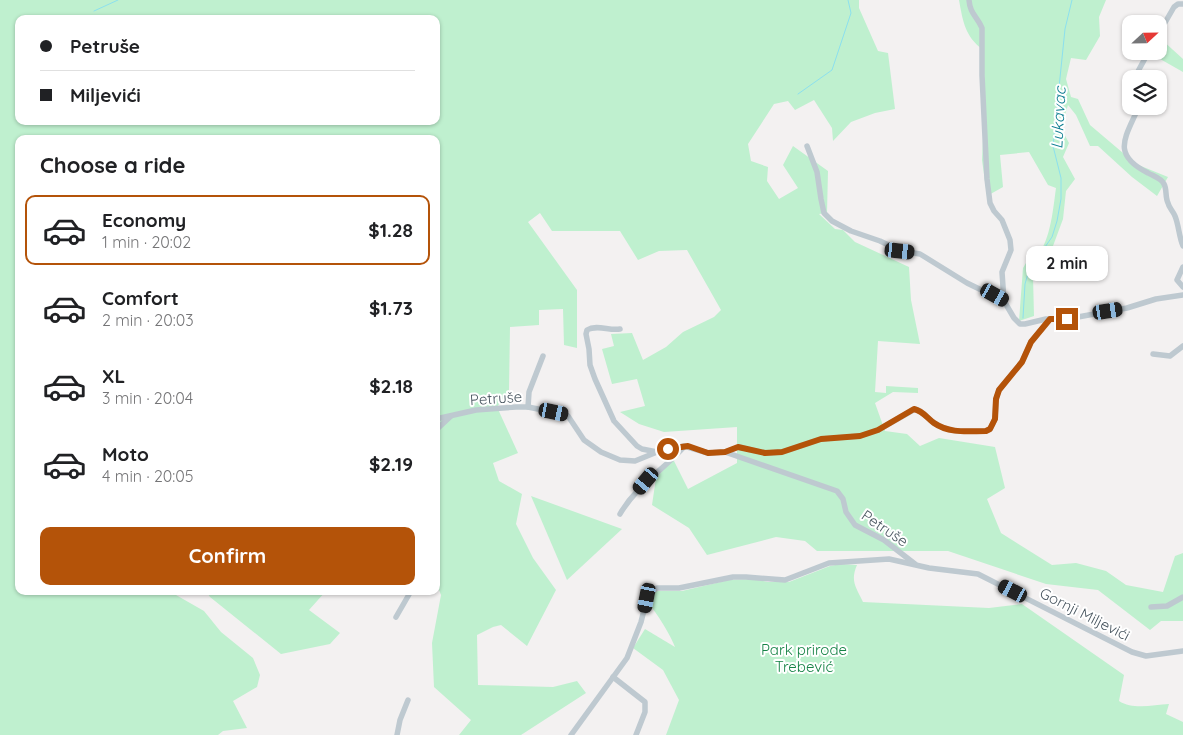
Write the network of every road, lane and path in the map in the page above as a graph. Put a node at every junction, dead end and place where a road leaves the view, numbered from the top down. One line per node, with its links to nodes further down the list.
1 (969, 0): 10 (street)
2 (1183, 4): 3 (street)
3 (1168, 17)
4 (1136, 115): 6 (street)
5 (807, 146): 10 (street)
6 (1183, 246)
7 (1183, 267): 8 (street)
8 (1183, 287)
9 (1183, 296): 11 (street)
10 (1004, 302): 11 (street)
11 (1050, 319): 21 (street)
12 (620, 329): 22 (street)
13 (1183, 346): 14 (street)
14 (1154, 354)
15 (543, 356): 16 (street)
16 (528, 407): 17 (street, Petruše); 22 (street, Petruše)
17 (452, 416): 18 (street, Petruše); 19 (street)
18 (440, 418)
19 (440, 426)
20 (684, 446): 22 (street, Petruše); 23 (street, Petruše); 25 (street)
21 (738, 447): 23 (street); 24 (street)
22 (657, 452)
23 (725, 452): 24 (street)
24 (739, 457): 26 (street, Petruše)
25 (620, 514)
26 (917, 566): 31 (street, Gornji Miljevići); 32 (street, Gornji Miljevići)
27 (409, 595): 30 (street)
28 (1183, 597): 29 (street)
29 (1151, 607)
30 (396, 617)
31 (1183, 651)
32 (613, 677): 35 (street); 36 (street)
33 (408, 700): 34 (street)
34 (397, 735)
35 (571, 735)
36 (636, 735)

